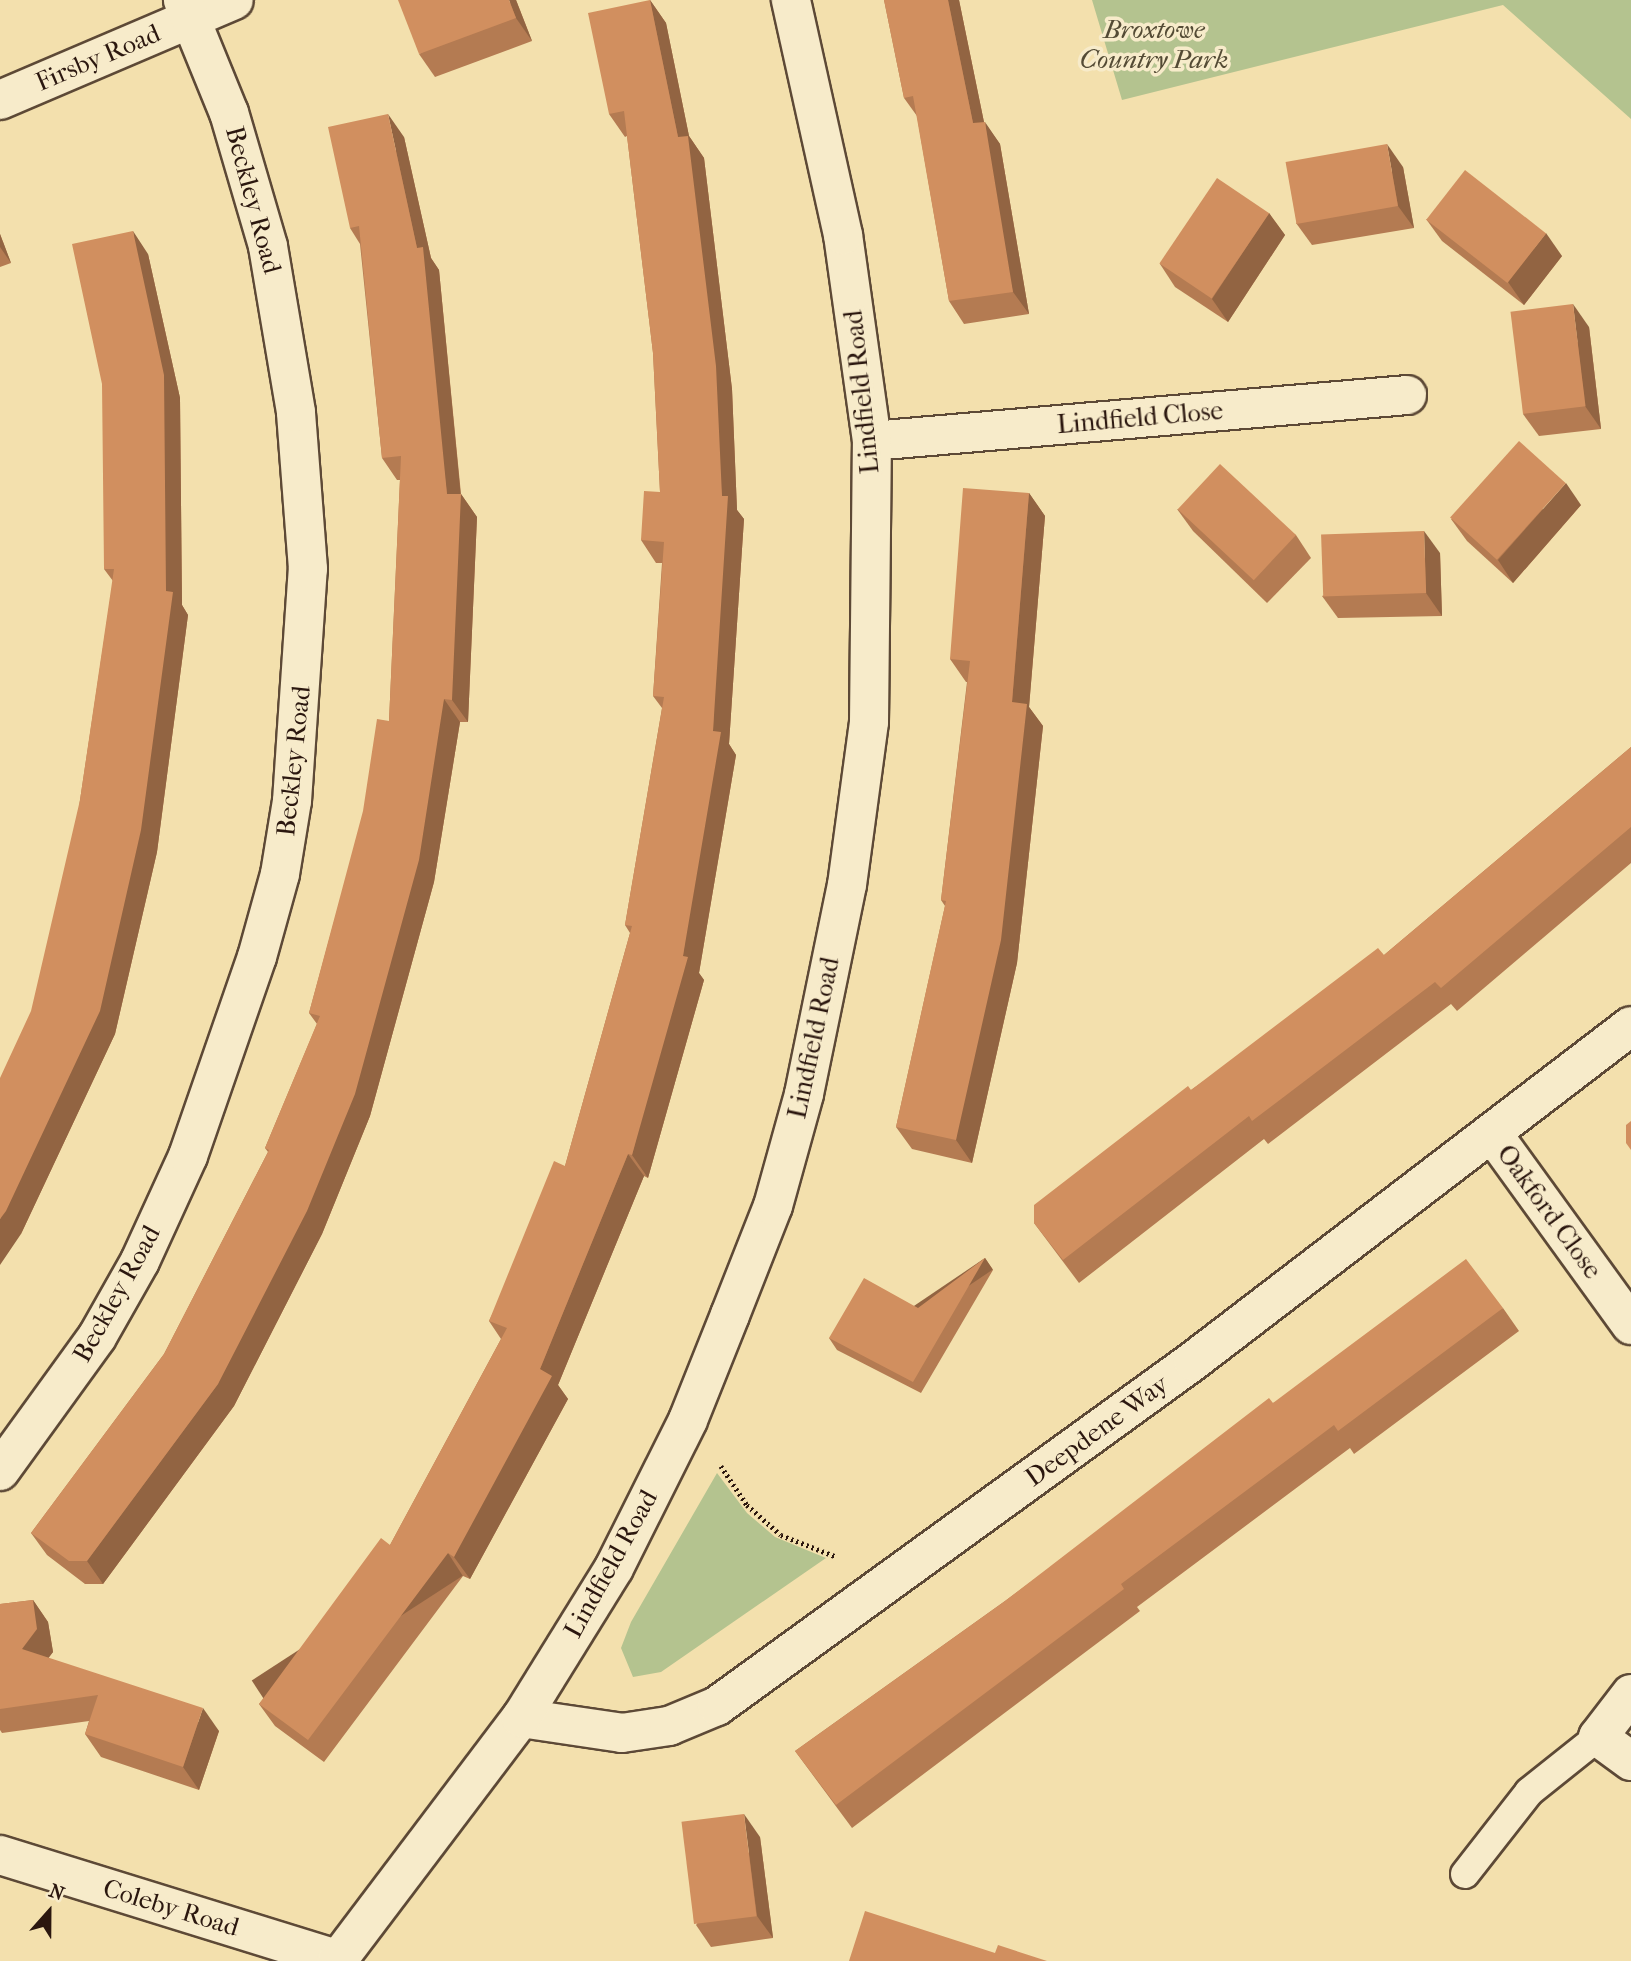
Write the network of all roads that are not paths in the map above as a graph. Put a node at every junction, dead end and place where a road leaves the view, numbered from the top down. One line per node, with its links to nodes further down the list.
1 (234, 0): 3 (street, Firsby Road)
2 (791, 0): 6 (street, Lindfield Road)
3 (187, 9): 4 (street, Firsby Road); 10 (street, Beckley Road)
4 (0, 100)
5 (1407, 395): 6 (street, Lindfield Close)
6 (872, 441): 12 (street, Lindfield Road)
7 (1631, 1026): 8 (street, Deepdene Way)
8 (1492, 1133): 9 (street, Oakford Close); 12 (street, Deepdene Way)
9 (1631, 1325)
10 (0, 1471)
11 (1631, 1694): 13 (street)
12 (521, 1718): 17 (street, Lindfield Road)
13 (1598, 1737): 14 (street); 16 (lane)
14 (1631, 1761)
15 (0, 1855): 17 (street, Coleby Road)
16 (1465, 1874)
17 (339, 1961)

